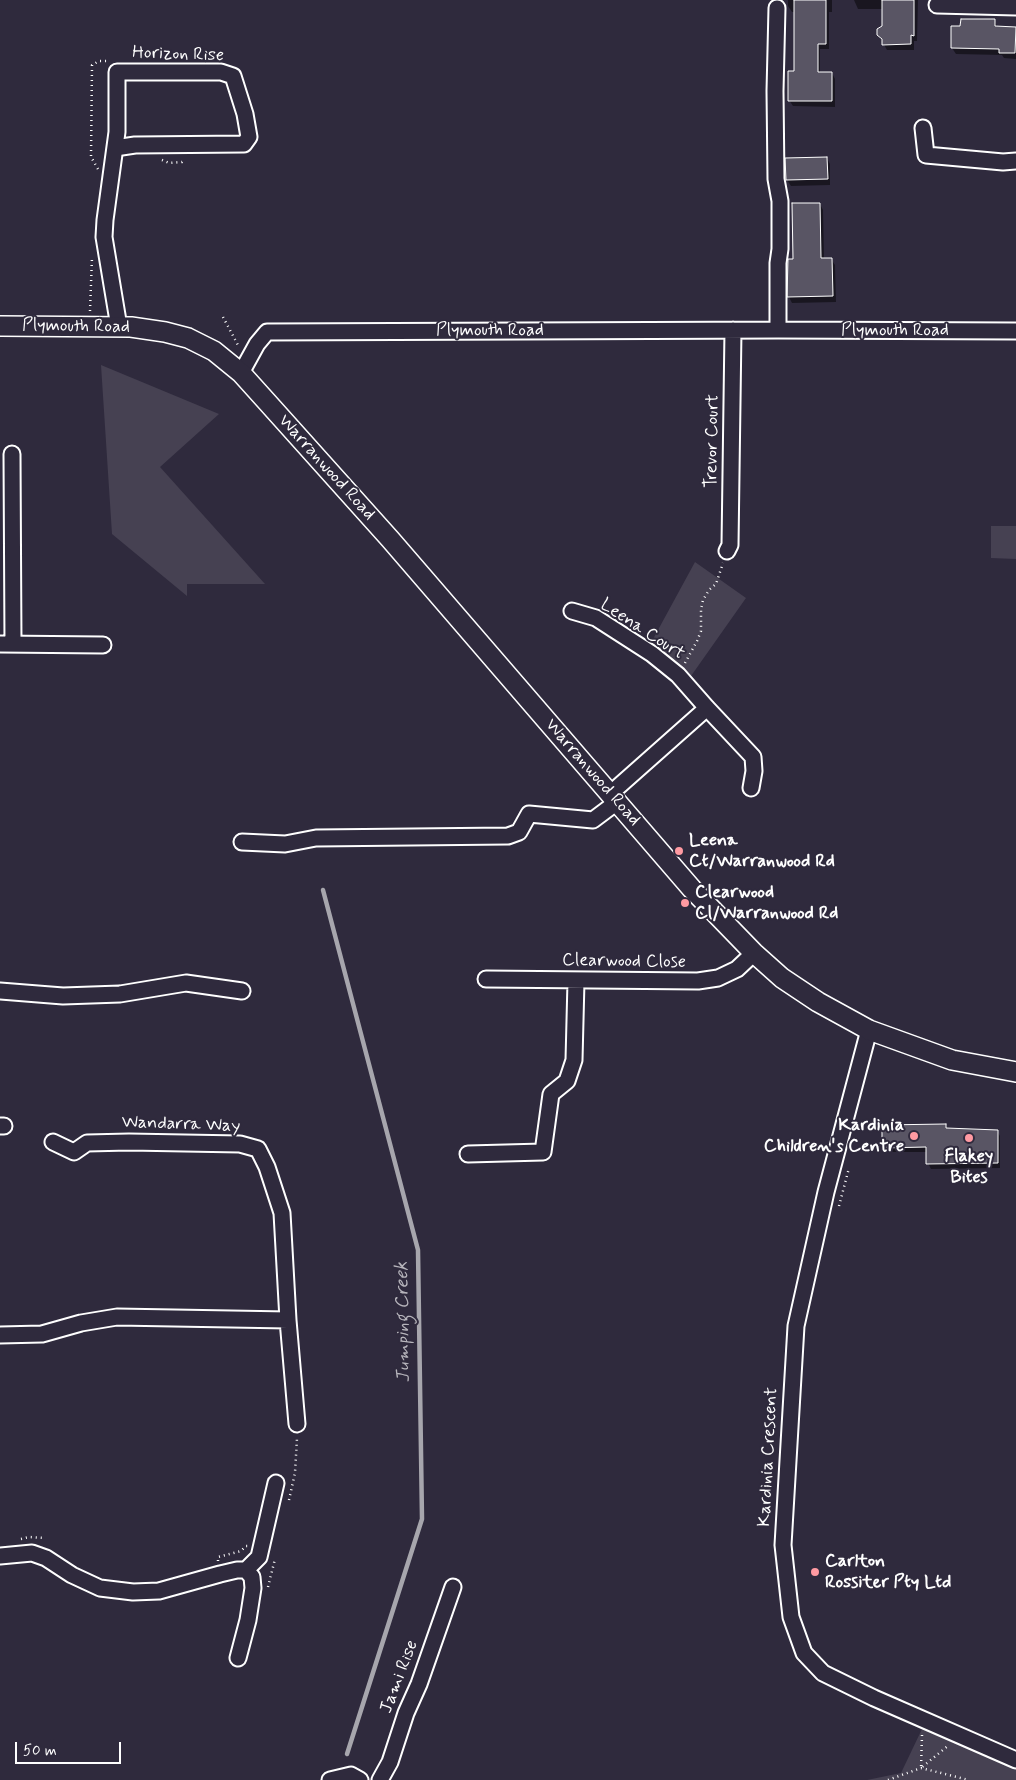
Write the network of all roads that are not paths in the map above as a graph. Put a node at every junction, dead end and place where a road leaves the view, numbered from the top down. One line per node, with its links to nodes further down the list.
1 (936, 5): 2 (street)
2 (1016, 7)
3 (778, 8): 10 (street)
4 (923, 128): 6 (street)
5 (115, 148): 5 (street, Horizon Rise); 8 (street, Horizon Rise)
6 (1016, 161)
7 (0, 326): 8 (main road, Plymouth Road)
8 (118, 326): 12 (main road, Plymouth Road)
9 (733, 330): 10 (street, Plymouth Road); 12 (street, Plymouth Road); 14 (street, Trevor Court)
10 (778, 330): 11 (street, Plymouth Road)
11 (1016, 331)
12 (246, 365): 20 (main road, Warranwood Road)
13 (12, 454): 16 (street)
14 (727, 551)
15 (572, 611): 18 (street, Leena Court)
16 (7, 644): 17 (street)
17 (103, 645)
18 (707, 708): 19 (street, Leena Court); 20 (street)
19 (751, 788)
20 (613, 798): 21 (street); 22 (main road, Warranwood Road)
21 (242, 842)
22 (754, 953): 24 (street, Clearwood Close); 27 (main road, Warranwood Road)
23 (486, 979): 24 (street, Clearwood Close)
24 (576, 980): 30 (street)
25 (0, 991): 26 (street)
26 (242, 991)
27 (869, 1030): 28 (main road, Warranwood Road); 39 (street, Kardinia Crescent)
28 (1015, 1071)
29 (53, 1142): 31 (street, Wandarra Way)
30 (468, 1154)
31 (288, 1320): 32 (street); 33 (street, Wandarra Way)
32 (0, 1335)
33 (298, 1424)
34 (276, 1483): 36 (street)
35 (0, 1556): 36 (street)
36 (246, 1570): 38 (street)
37 (454, 1587): 42 (street, Jami Rise)
38 (238, 1658)
39 (1016, 1760)
40 (330, 1780): 41 (street)
41 (360, 1780)
42 (380, 1780)

